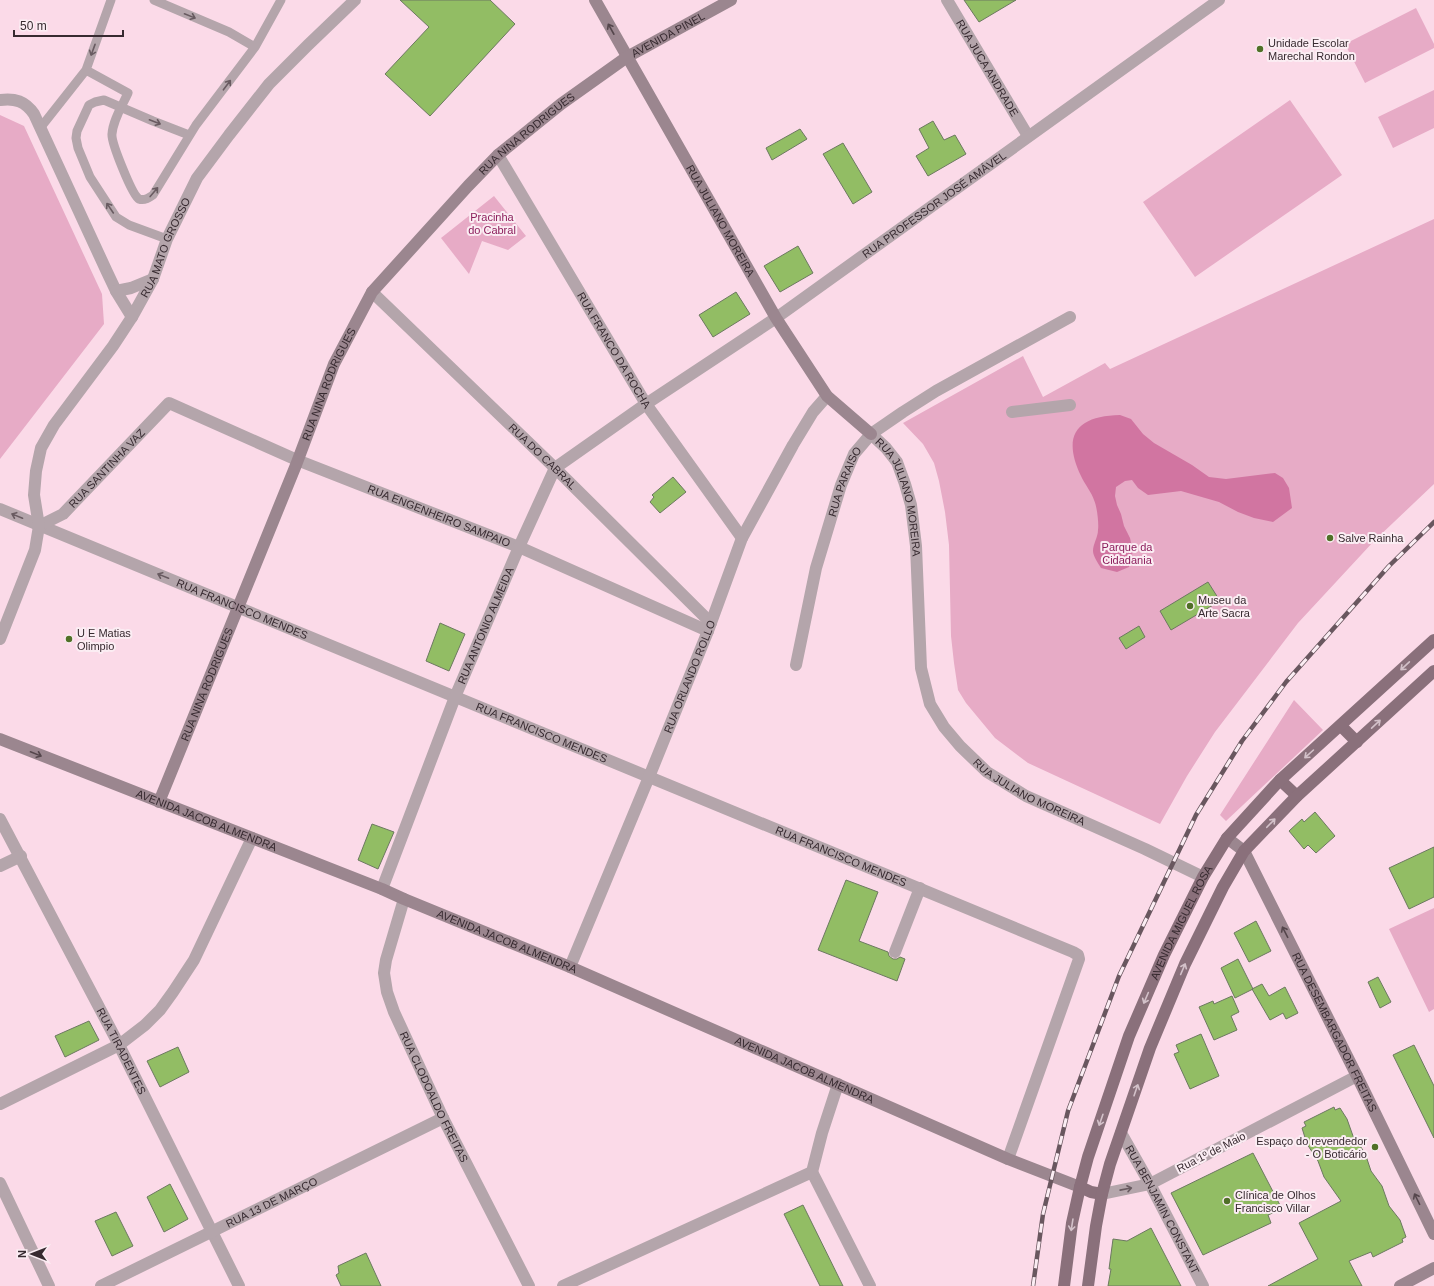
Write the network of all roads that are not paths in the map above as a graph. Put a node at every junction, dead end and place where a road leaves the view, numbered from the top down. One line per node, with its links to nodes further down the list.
1 (111, 0): 11 (lane, one-way to 11)
2 (154, 0): 9 (lane, one-way to 9)
3 (281, 0): 9 (lane)
4 (355, 0): 18 (street, RUA MATO GROSSO)
5 (595, 0): 10 (street, RUA JULIANO MOREIRA, one-way to 5)
6 (731, 0): 10 (street, AVENIDA PINEL)
7 (947, 0): 16 (street, RUA JUCA ANDRADE)
8 (1219, 0): 16 (street, RUA PROFESSOR JOSÉ AMÁVEL)
9 (256, 47): 15 (lane, one-way to 9)
10 (627, 57): 17 (street, RUA NINA RODRIGUES); 24 (street, RUA JULIANO MOREIRA)
11 (86, 70): 13 (lane); 14 (lane)
12 (0, 100): 14 (street)
13 (121, 108): 15 (lane, one-way to 15); 15 (lane, one-way to 15); 18 (lane, one-way to 13)
14 (41, 127): 20 (street)
15 (189, 135)
16 (1028, 136): 24 (street, RUA PROFESSOR JOSÉ AMÁVEL)
17 (498, 155): 21 (street, RUA NINA RODRIGUES); 27 (street, RUA FRANCO DA ROCHA)
18 (167, 239): 19 (street, RUA MATO GROSSO)
19 (153, 279): 20 (street); 22 (street, RUA MATO GROSSO)
20 (116, 291): 22 (street)
21 (372, 292): 31 (street, RUA NINA RODRIGUES); 32 (street, RUA DO CABRAL)
22 (132, 317): 34 (street, RUA MATO GROSSO)
23 (1070, 317): 30 (street, RUA PARAISO)
24 (776, 318): 25 (street, RUA JULIANO MOREIRA); 27 (street, RUA PROFESSOR JOSÉ AMÁVEL)
25 (827, 396): 30 (street, RUA JULIANO MOREIRA); 35 (street, RUA ORLANDO ROLLO)
26 (169, 403): 31 (street, RUA ENGENHEIRO SAMPAIO); 34 (street, RUA SANTINHA VAZ)
27 (646, 404): 32 (street); 35 (street, RUA FRANCO DA ROCHA)
28 (1070, 406): 29 (street)
29 (1058, 414)
30 (871, 434): 41 (street, RUA PARAISO); 57 (street, RUA JULIANO MOREIRA)
31 (297, 460): 36 (street, RUA ENGENHEIRO SAMPAIO); 37 (street, RUA NINA RODRIGUES)
32 (555, 468): 36 (street, RUA ANTONIO ALMEIDA); 38 (street, RUA DO CABRAL)
33 (0, 509): 34 (street, RUA FRANCISCO MENDES, one-way to 33)
34 (39, 526): 37 (street, RUA FRANCISCO MENDES, one-way to 34); 39 (street)
35 (742, 538): 38 (street, RUA ORLANDO ROLLO)
36 (519, 547): 38 (street, RUA ENGENHEIRO SAMPAIO); 43 (street, RUA ANTONIO ALMEIDA)
37 (238, 606): 43 (street, RUA FRANCISCO MENDES); 50 (street, RUA NINA RODRIGUES)
38 (709, 627): 47 (street, RUA ORLANDO ROLLO)
39 (0, 639)
40 (1434, 640): 44 (main road, AVENIDA MIGUEL ROSA, one-way to 44)
41 (796, 665)
42 (1434, 671): 46 (main road, AVENIDA MIGUEL ROSA, one-way to 42)
43 (455, 697): 47 (street, RUA FRANCISCO MENDES); 59 (street, RUA ANTONIO ALMEIDA)
44 (1341, 726): 46 (main road); 48 (main road, AVENIDA MIGUEL ROSA, one-way to 48)
45 (0, 739): 50 (street, AVENIDA JACOB ALMENDRA, one-way to 50)
46 (1357, 742): 49 (main road, AVENIDA MIGUEL ROSA)
47 (649, 777): 58 (street, RUA FRANCISCO MENDES); 62 (street, RUA ORLANDO ROLLO)
48 (1280, 780): 49 (main road); 53 (main road, AVENIDA MIGUEL ROSA)
49 (1297, 796): 54 (main road, AVENIDA MIGUEL ROSA, one-way to 49)
50 (159, 802): 52 (street, AVENIDA JACOB ALMENDRA)
51 (0, 819): 55 (street, RUA TIRADENTES)
52 (252, 838): 59 (street, AVENIDA JACOB ALMENDRA); 63 (street)
53 (1226, 838): 54 (street, RUA DESEMBARGADOR FREITAS); 57 (main road, AVENIDA MIGUEL ROSA)
54 (1244, 851): 64 (street, RUA DESEMBARGADOR FREITAS, one-way to 54); 68 (main road, AVENIDA MIGUEL ROSA, one-way to 54)
55 (20, 856): 56 (street); 63 (street, RUA TIRADENTES)
56 (0, 866)
57 (1199, 875): 73 (main road, AVENIDA MIGUEL ROSA, one-way to 73)
58 (920, 888): 61 (street); 69 (street, RUA FRANCISCO MENDES)
59 (382, 889): 60 (street, AVENIDA JACOB ALMENDRA)
60 (404, 899): 62 (street, AVENIDA JACOB ALMENDRA); 67 (street, RUA CLODOALDO FREITAS)
61 (895, 952)
62 (570, 967): 65 (street, AVENIDA JACOB ALMENDRA)
63 (120, 1045): 66 (street); 75 (street, RUA TIRADENTES)
64 (1358, 1076): 72 (street, Rua 1º de Maio); 76 (street, RUA DESEMBARGADOR FREITAS, one-way to 64)
65 (838, 1084): 69 (street, AVENIDA JACOB ALMENDRA); 70 (street)
66 (0, 1104)
67 (442, 1118): 75 (street, RUA 13 DE MARÇO); 81 (street, RUA CLODOALDO FREITAS)
68 (1121, 1133): 72 (street, RUA BENJAMIN CONSTANT); 74 (main road, AVENIDA MIGUEL ROSA)
69 (1008, 1159): 73 (street, AVENIDA JACOB ALMENDRA)
70 (812, 1172): 82 (street); 83 (street)
71 (0, 1183): 78 (street)
72 (1150, 1184): 74 (street, Rua 1º de Maio, one-way to 72); 86 (street, RUA BENJAMIN CONSTANT)
73 (1080, 1187): 74 (main road); 84 (main road, AVENIDA MIGUEL ROSA, one-way to 84)
74 (1102, 1194): 85 (main road, AVENIDA MIGUEL ROSA)
75 (211, 1232): 79 (street, RUA 13 DE MARÇO); 80 (street, RUA TIRADENTES)
76 (1434, 1234)
77 (1434, 1268): 87 (street)
78 (49, 1286)
79 (101, 1286)
80 (239, 1286)
81 (529, 1286)
82 (563, 1286)
83 (870, 1286)
84 (1064, 1286)
85 (1088, 1286)
86 (1203, 1286)
87 (1400, 1286)

